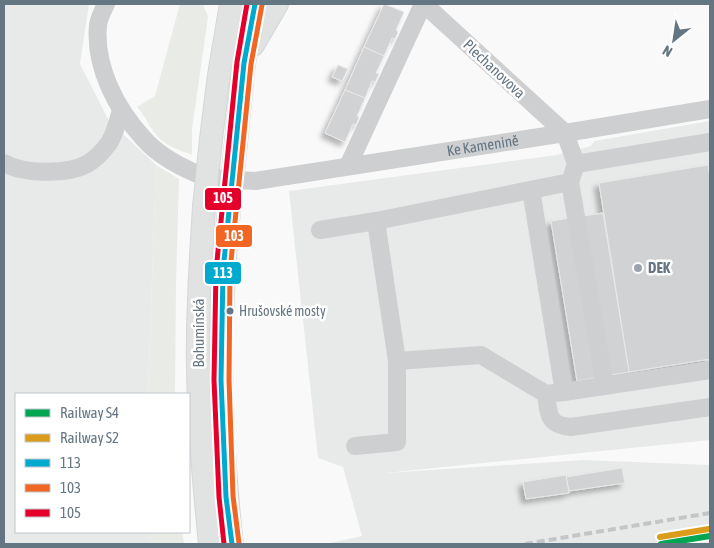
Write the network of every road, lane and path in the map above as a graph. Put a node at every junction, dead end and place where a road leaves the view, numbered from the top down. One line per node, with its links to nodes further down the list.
1 (106, 4): 10 (street, Ke Kamenině)
2 (214, 4): 8 (main road)
3 (231, 4): 8 (main road, Bohumínská)
4 (255, 4): 7 (main road, Bohumínská)
5 (277, 4): 7 (main road)
6 (423, 4): 11 (street, Plechanovova); 17 (street)
7 (244, 63): 29 (main road, Bohumínská, bridge)
8 (219, 75): 28 (main road, Bohumínská, bridge)
9 (710, 109): 11 (street, Ke Kamenině)
10 (121, 110): 12 (street); 13 (street, Ke Kamenině)
11 (565, 133): 16 (street); 17 (street, Ke Kamenině)
12 (111, 140): 13 (street); 15 (street)
13 (145, 141): 17 (street, Ke Kamenině)
14 (710, 142): 16 (street)
15 (4, 163)
16 (576, 164): 18 (street)
17 (348, 166)
18 (570, 182): 19 (street); 24 (street)
19 (530, 190): 20 (street); 25 (street)
20 (376, 221): 21 (street); 22 (street)
21 (320, 230)
22 (397, 361): 25 (street); 27 (street)
23 (710, 370): 24 (street)
24 (605, 386): 25 (street)
25 (555, 393): 26 (street)
26 (710, 407)
27 (355, 446)
28 (210, 544)
29 (232, 544)

